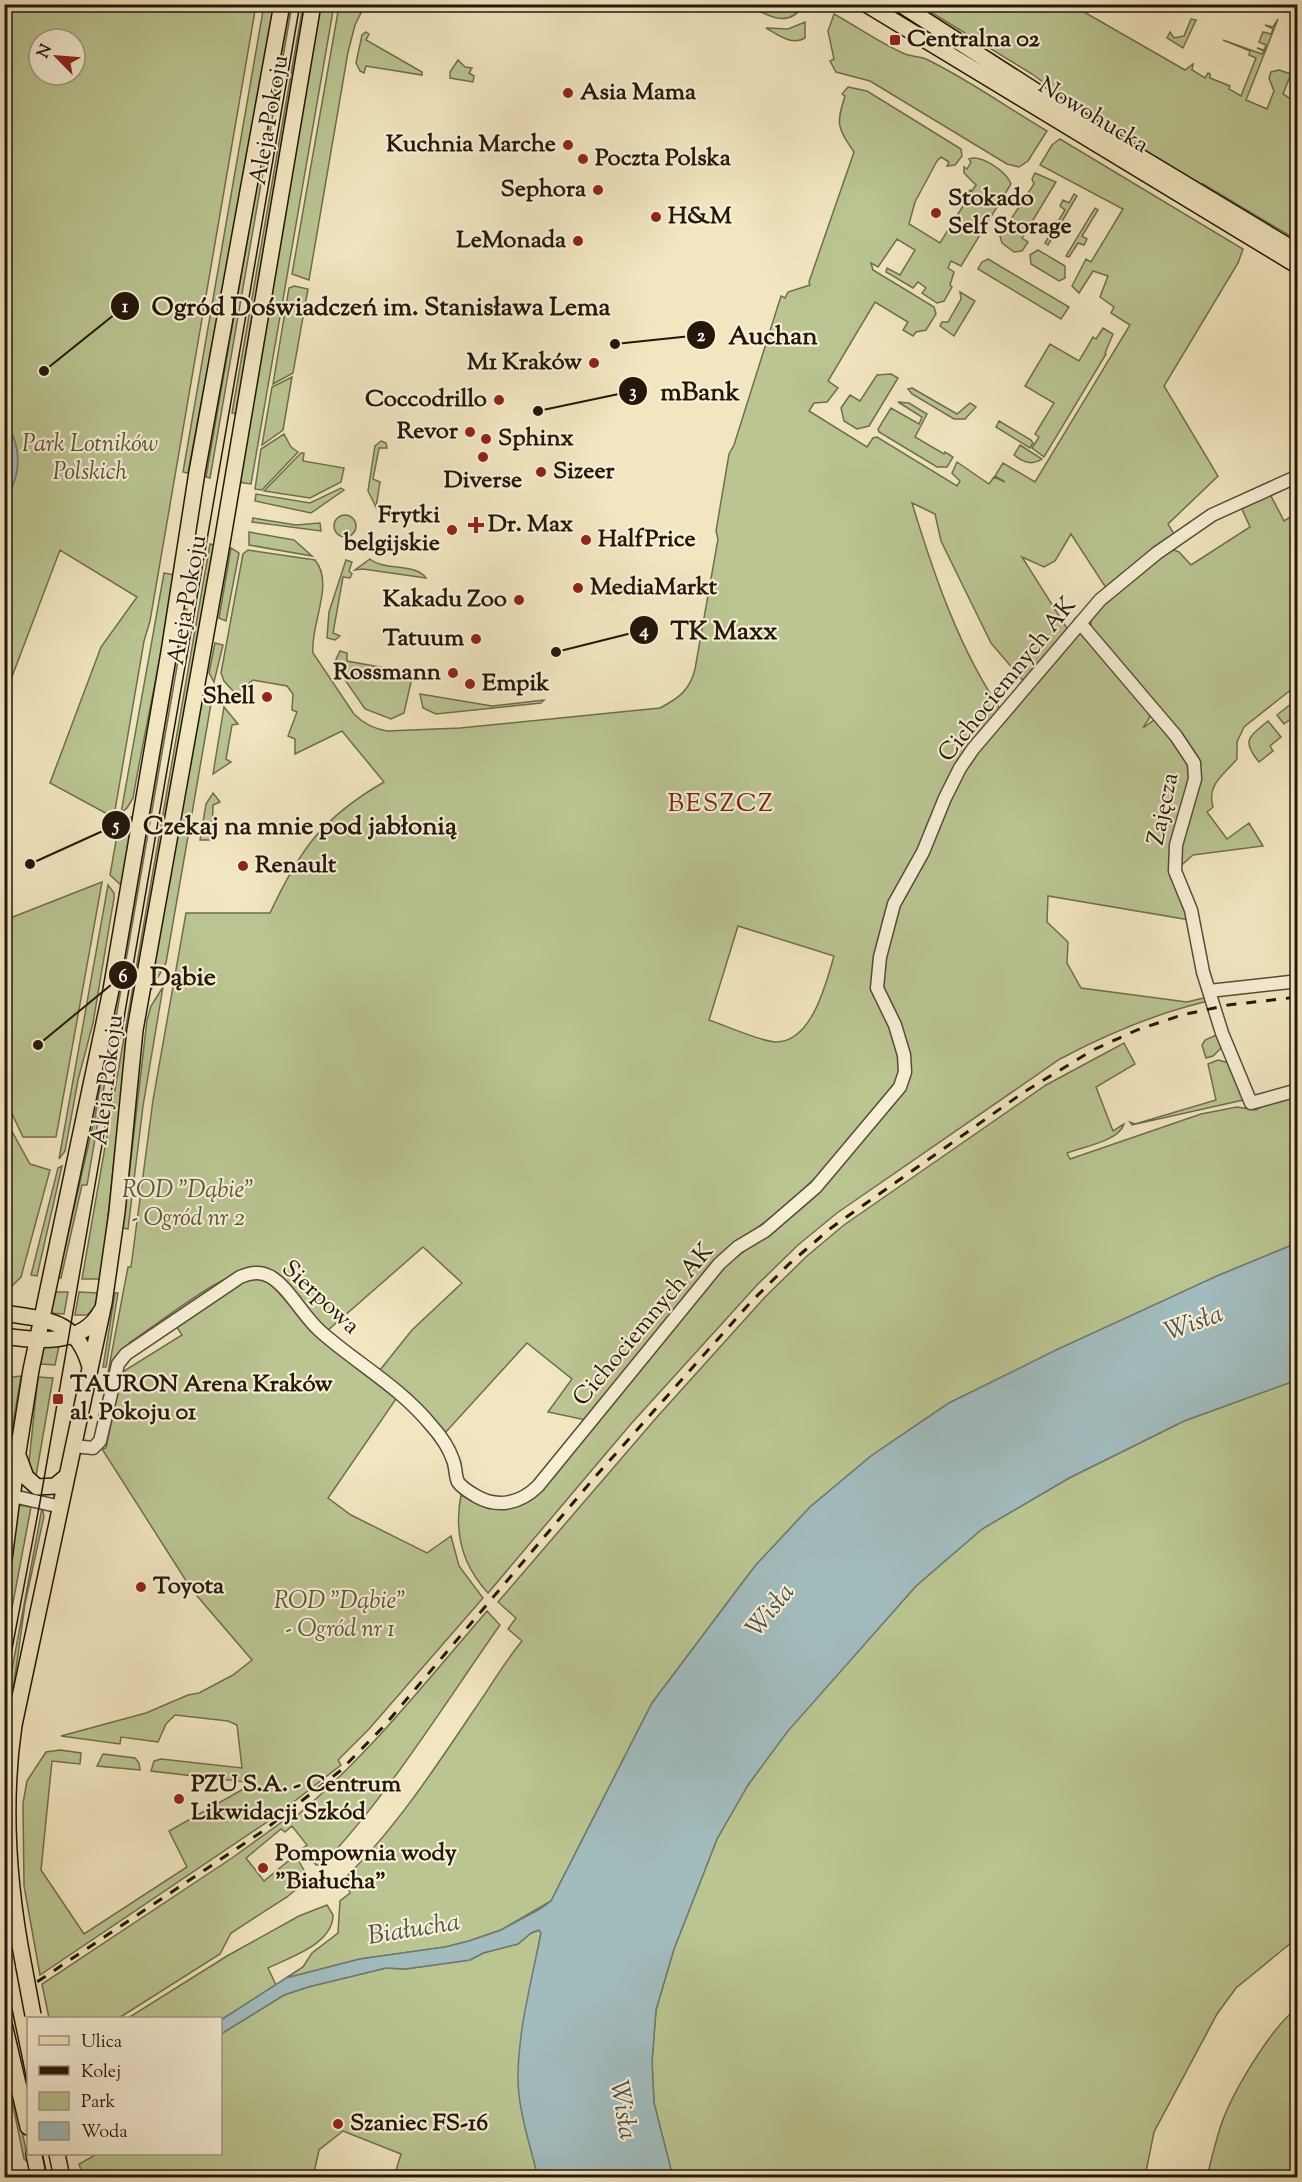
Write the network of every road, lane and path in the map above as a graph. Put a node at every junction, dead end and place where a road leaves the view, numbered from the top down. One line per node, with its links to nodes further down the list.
1 (282, 4): 14 (main road, Aleja Pokoju)
2 (313, 4): 12 (main road, Aleja Pokoju)
3 (866, 4): 6 (main road, Nowohucka)
4 (900, 4): 5 (main road, Nowohucka)
5 (1298, 252)
6 (1298, 266)
7 (1298, 476): 8 (street, Cichociemnych AK)
8 (1080, 623): 10 (street, Zajęcza); 23 (street, Cichociemnych AK)
9 (1290, 982): 10 (street)
10 (1209, 991): 11 (street, Zajęcza)
11 (1298, 1090)
12 (104, 1303): 15 (main road); 18 (main road, Aleja Pokoju)
13 (4, 1313): 14 (main road)
14 (41, 1318): 15 (main road); 17 (main road, Aleja Pokoju)
15 (74, 1335): 17 (main road); 18 (main road)
16 (4, 1336): 17 (main road)
17 (37, 1339): 20 (main road, Aleja Pokoju)
18 (90, 1370): 19 (main road, Aleja Pokoju)
19 (74, 1446): 22 (main road, Aleja Pokoju); 23 (street, Sierpowa)
20 (18, 1452): 21 (street); 22 (main road); 24 (main road, Aleja Pokoju)
21 (4, 1470)
22 (67, 1476): 25 (main road, Aleja Pokoju)
23 (458, 1482)
24 (9, 1494): 25 (street); 26 (main road, Aleja Pokoju)
25 (61, 1507): 28 (main road, Aleja Pokoju, bridge)
26 (7, 1522): 27 (main road, Aleja Pokoju)
27 (4, 1559)
28 (33, 2017)
29 (6, 2029): 30 (main road)
30 (27, 2123)
31 (34, 2155): 33 (main road)
32 (57, 2155): 34 (main road)
33 (39, 2178)
34 (63, 2178)

